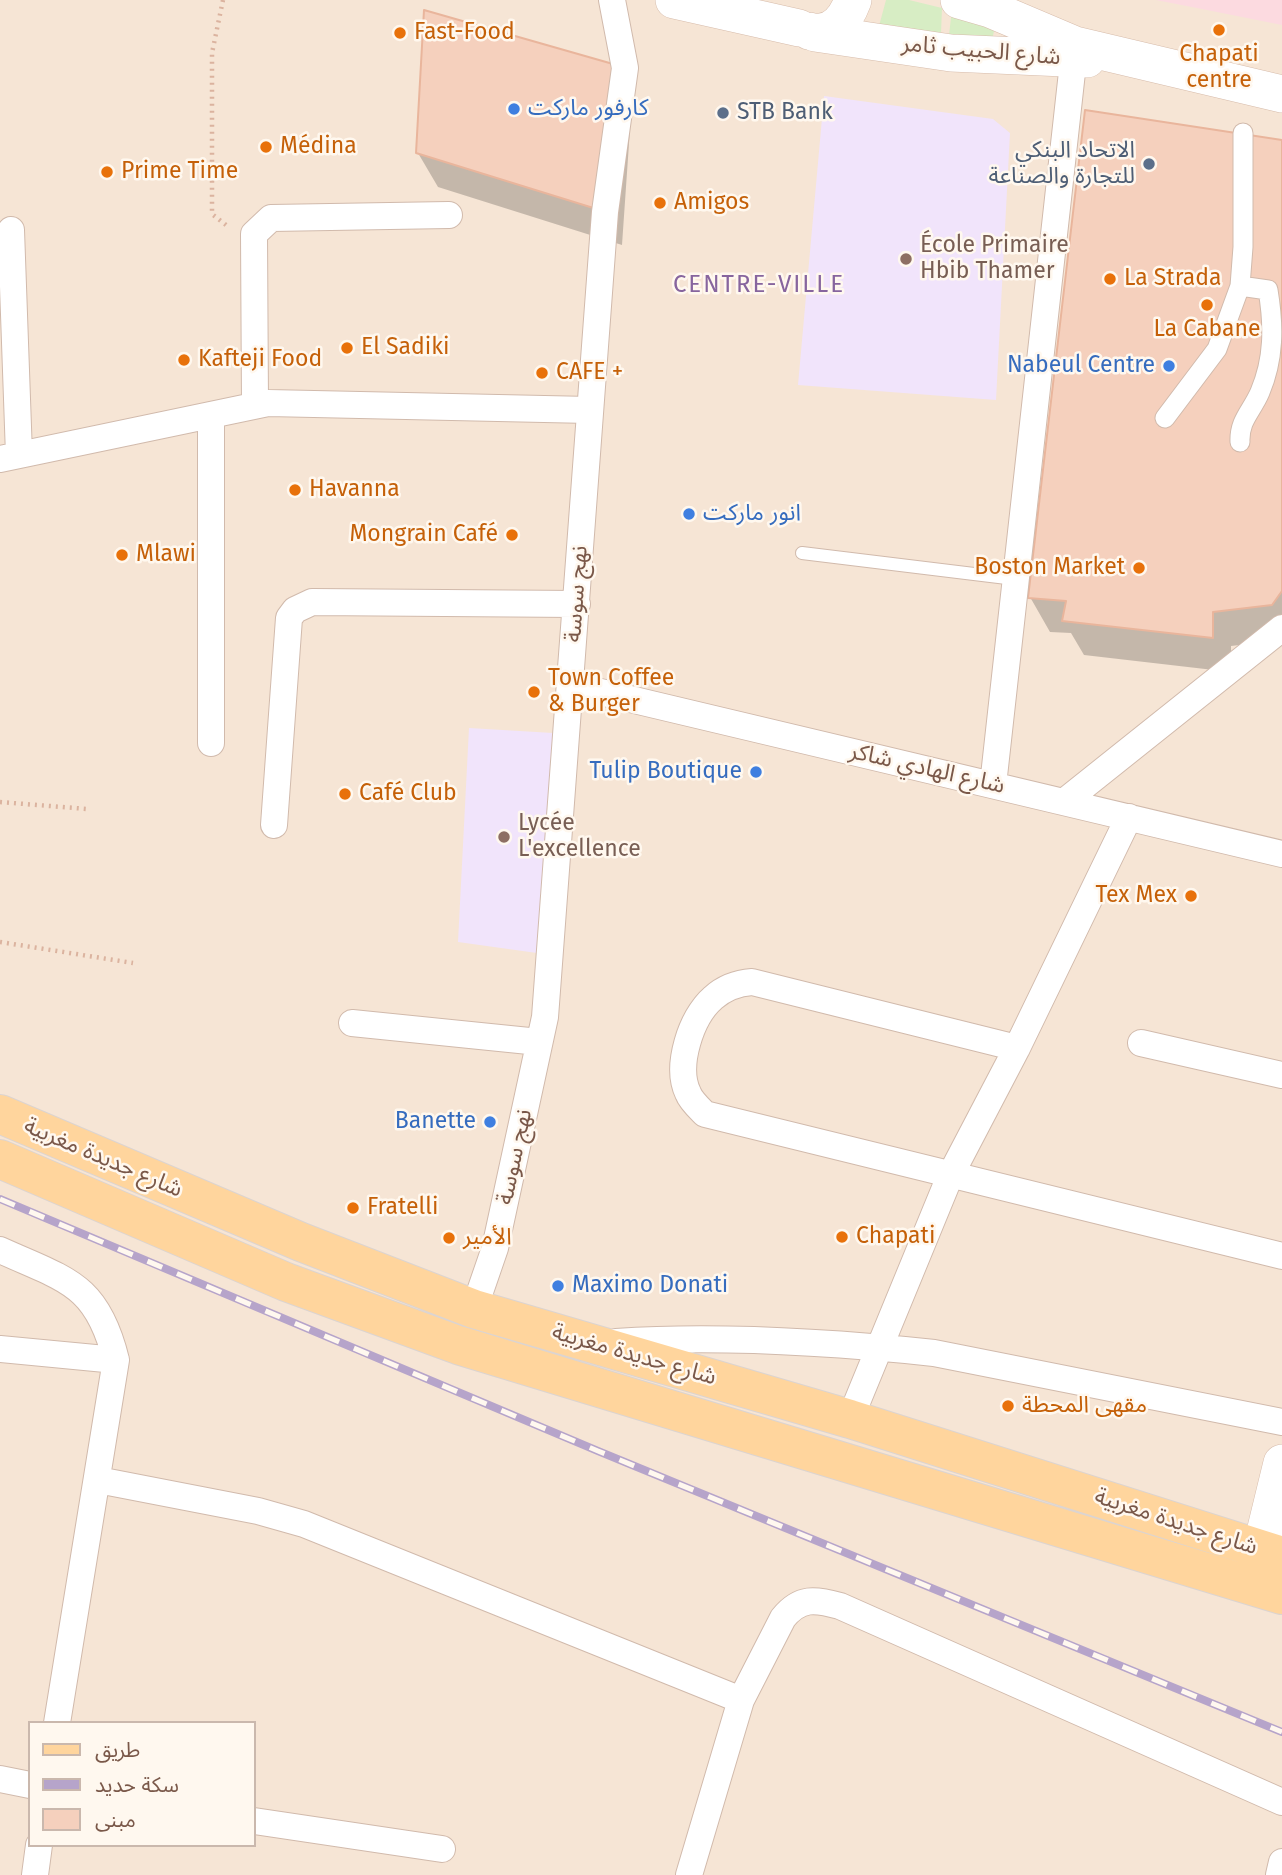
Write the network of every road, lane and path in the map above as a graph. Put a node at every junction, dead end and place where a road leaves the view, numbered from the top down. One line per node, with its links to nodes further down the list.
1 (223, 0): 12 (path)
2 (612, 0): 15 (street, نهج سوسة)
3 (674, 0): 6 (main road, شارع الحبيب ثامر)
4 (853, 0): 6 (main road)
5 (980, 3): 7 (main road, شارع الحبيب ثامر)
6 (798, 21): 7 (main road, شارع الحبيب ثامر)
7 (1074, 52): 8 (main road, شارع الحبيب ثامر); 21 (street)
8 (1282, 94)
9 (1242, 134): 13 (street)
10 (449, 215): 12 (street)
11 (11, 230): 19 (street)
12 (254, 234): 14 (street)
13 (1240, 286): 17 (street); 18 (street)
14 (255, 405): 15 (street); 16 (street)
15 (590, 410): 22 (street, نهج سوسة)
16 (211, 415): 19 (street); 25 (street)
17 (1165, 418)
18 (1240, 442)
19 (10, 457)
20 (802, 553): 21 (lane)
21 (1015, 579): 26 (street)
22 (577, 604): 24 (street, نهج سوسة); 31 (street)
23 (1282, 628): 28 (street)
24 (571, 685): 26 (street, شارع الهادي شاكر); 36 (street, نهج سوسة)
25 (211, 743)
26 (993, 785): 28 (street, شارع الهادي شاكر)
27 (0, 802): 29 (path)
28 (1065, 802): 30 (street, شارع الهادي شاكر)
29 (87, 809)
30 (1129, 817): 32 (street, شارع الهادي شاكر); 38 (street)
31 (274, 825)
32 (1282, 854)
33 (0, 942): 34 (path)
34 (133, 962)
35 (352, 1023): 36 (street)
36 (540, 1042): 45 (street, نهج سوسة)
37 (1141, 1043): 39 (street)
38 (1017, 1048): 42 (street); 42 (street)
39 (1282, 1074)
40 (0, 1114): 45 (main road, شارع جديدة مغربية)
41 (0, 1159): 55 (main road, شارع جديدة مغربية)
42 (950, 1176): 44 (street); 47 (street)
43 (0, 1250): 49 (street)
44 (1282, 1256)
45 (474, 1309): 46 (main road, شارع جديدة مغربية)
46 (594, 1344): 47 (street); 50 (main road, شارع جديدة مغربية)
47 (879, 1347): 50 (street); 51 (street)
48 (0, 1349): 49 (street)
49 (116, 1360): 53 (street)
50 (850, 1419): 54 (main road, شارع جديدة مغربية)
51 (1282, 1422)
52 (1280, 1477): 54 (main road)
53 (98, 1480): 56 (street); 57 (street)
54 (1272, 1553): 55 (main road)
55 (1267, 1590)
56 (741, 1700): 60 (street); 66 (street)
57 (57, 1721)
58 (0, 1779): 59 (street)
59 (28, 1785)
60 (1282, 1802)
61 (256, 1822): 63 (street)
62 (39, 1847): 65 (street)
63 (442, 1849)
64 (1282, 1862): 67 (street)
65 (35, 1875)
66 (689, 1875)
67 (1279, 1875)

